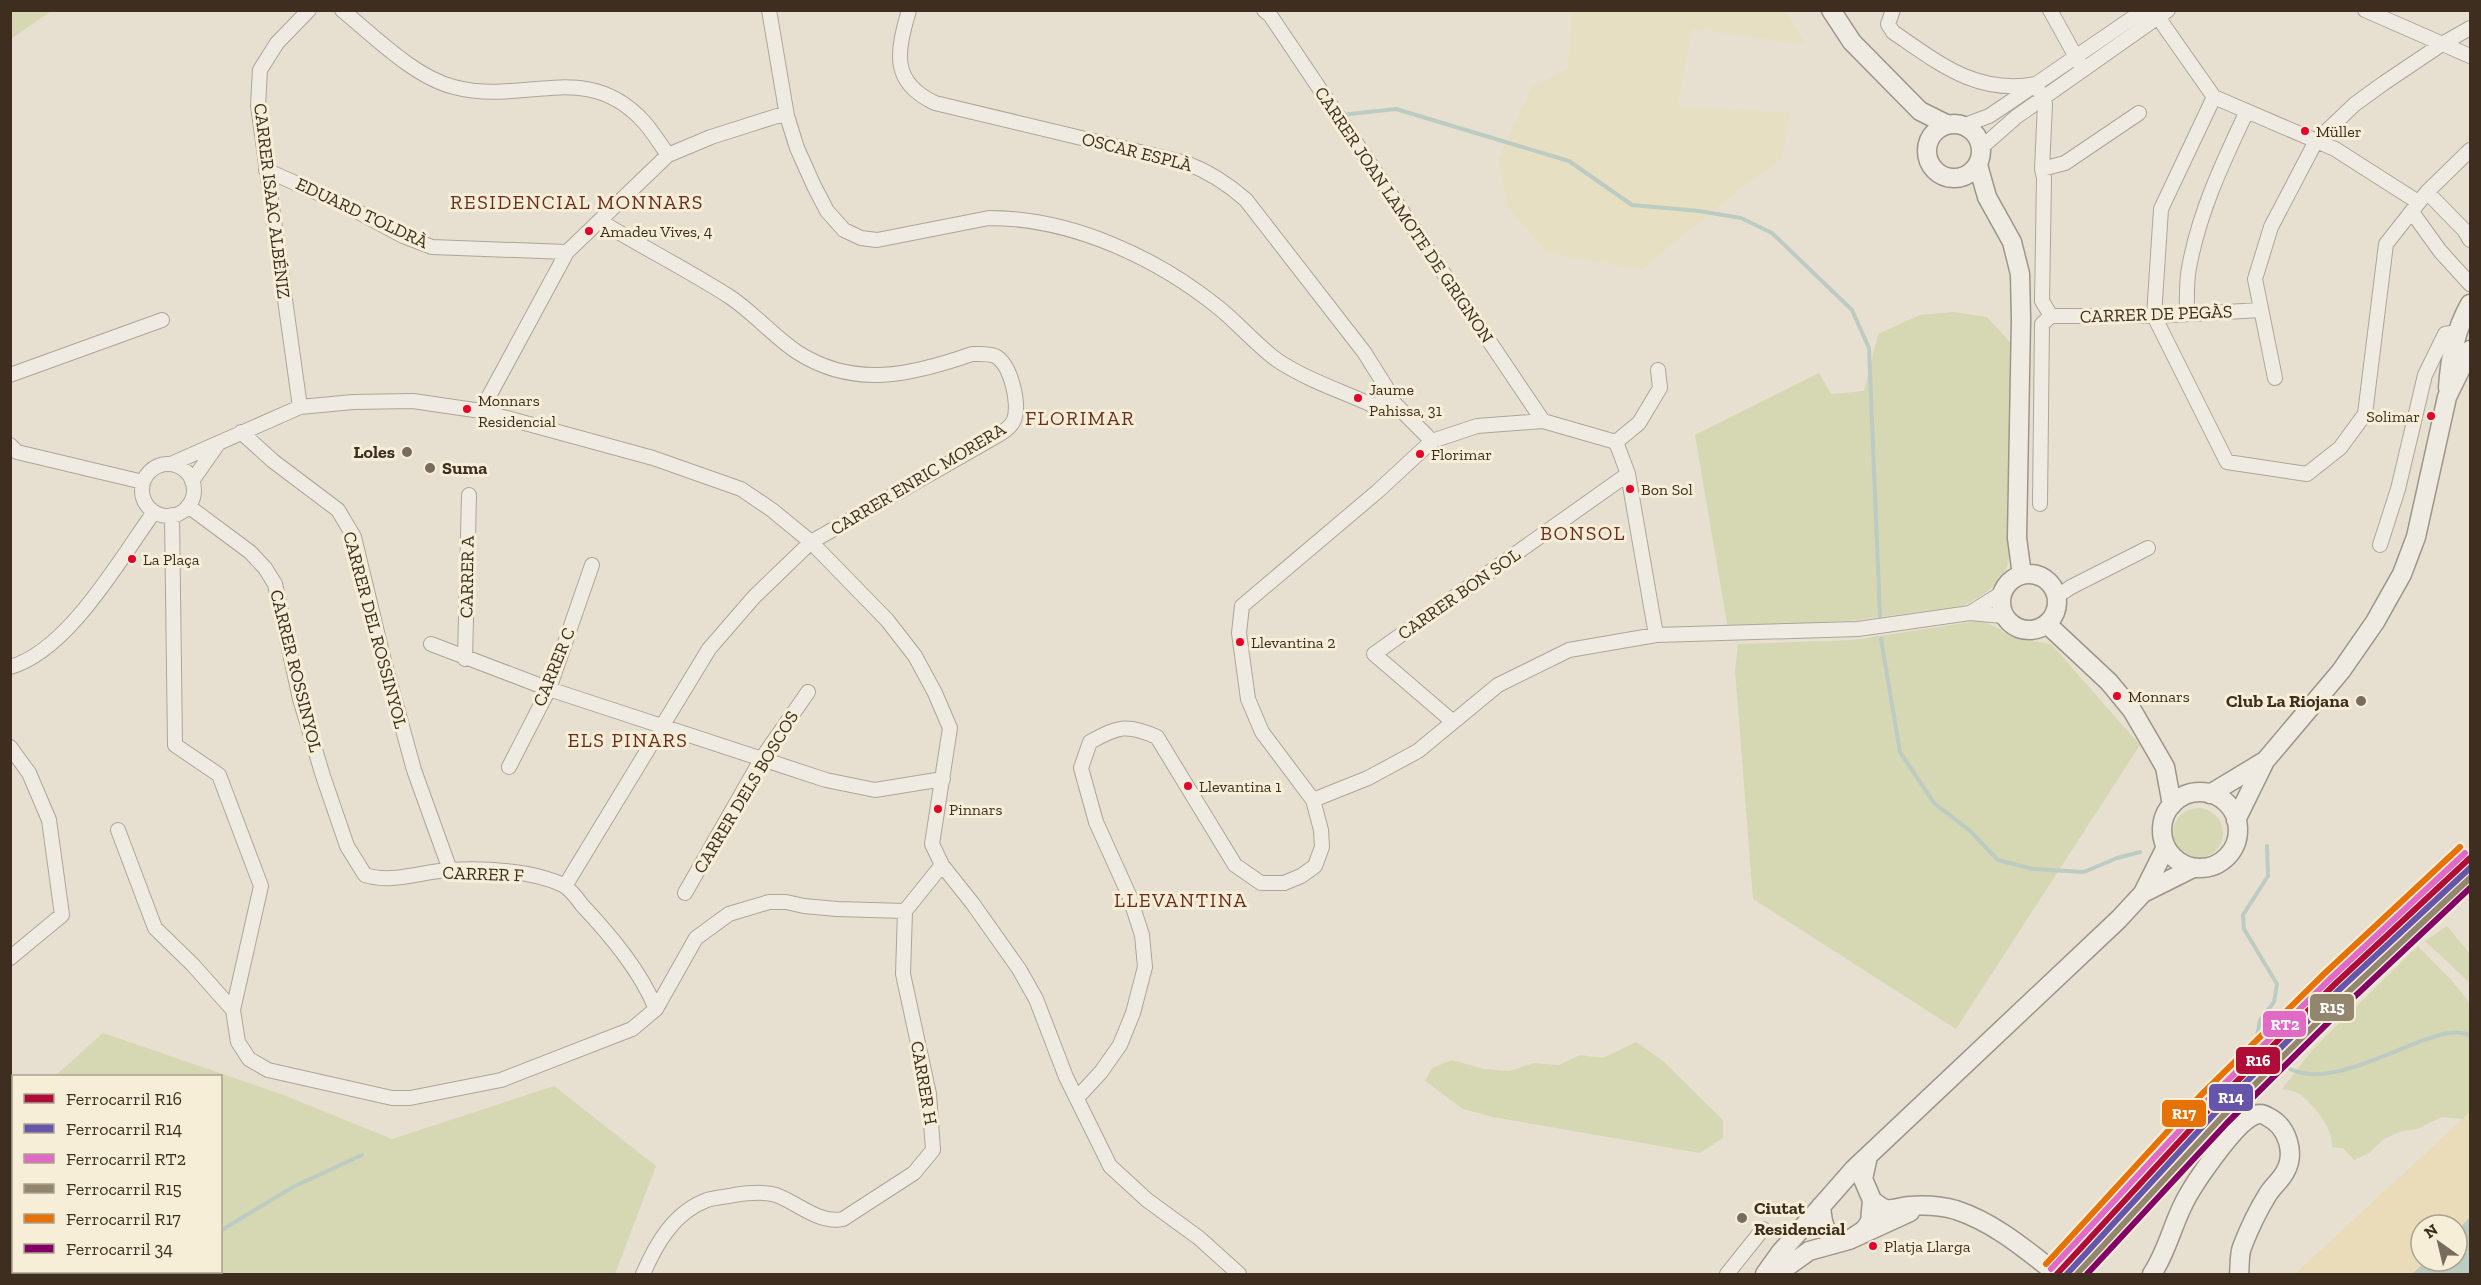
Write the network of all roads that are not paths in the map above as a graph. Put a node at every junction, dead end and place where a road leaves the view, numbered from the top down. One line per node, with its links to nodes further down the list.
1 (309, 10): 32 (street, CARRER ISAAC ALBÉNIZ)
2 (342, 10): 29 (street)
3 (770, 10): 22 (street)
4 (909, 10): 52 (street, OSCAR ESPLÀ)
5 (1264, 10): 55 (street, CARRER JOAN LAMOTE DE GRIGNON)
6 (1831, 10): 19 (street)
7 (1893, 10): 16 (street)
8 (2050, 10): 15 (street)
9 (2144, 10): 15 (street)
10 (2365, 10): 13 (street)
11 (2160, 13): 15 (street); 17 (street)
12 (2470, 28): 13 (street)
13 (2442, 44): 14 (street); 25 (street)
14 (2470, 56)
15 (2080, 65): 16 (street); 18 (street)
16 (2036, 84): 18 (street); 24 (street)
17 (2214, 97): 20 (street); 44 (street)
18 (2044, 98): 27 (street); 31 (street)
19 (1920, 111): 23 (street); 26 (street)
20 (2247, 111): 25 (street); 42 (street)
21 (2139, 113): 31 (street)
22 (787, 116): 29 (street); 52 (street)
23 (1946, 124): 24 (street); 26 (street)
24 (1965, 125): 27 (street)
25 (2316, 141): 35 (street); 41 (street)
26 (1928, 143): 33 (street)
27 (1982, 147): 30 (street)
28 (2470, 150): 35 (street)
29 (668, 155): 36 (street)
30 (1978, 165): 33 (street); 34 (street)
31 (2042, 169): 43 (street)
32 (266, 170): 38 (street, EDUARD TOLDRÀ); 53 (street, CARRER ISAAC ALBÉNIZ)
33 (1955, 178): 34 (street)
34 (1987, 196): 74 (street)
35 (2419, 202): 37 (street); 39 (street); 44 (street)
36 (600, 221): 38 (street); 70 (street, CARRER ENRIC MORERA)
37 (2470, 240)
38 (567, 252): 54 (street)
39 (2470, 284)
40 (2470, 304): 46 (street)
41 (2261, 310): 42 (street, CARRER DE PEGÀS); 50 (street)
42 (2187, 314): 44 (street, CARRER DE PEGÀS)
43 (2051, 316): 44 (street, CARRER DE PEGÀS); 66 (street)
44 (2154, 316)
45 (162, 320): 49 (street)
46 (2458, 332): 51 (street); 71 (street)
47 (2470, 350): 51 (street)
48 (1658, 370): 58 (street)
49 (10, 375)
50 (2275, 378)
51 (2447, 398): 90 (street)
52 (1391, 400): 57 (street, OSCAR ESPLÀ)
53 (300, 408): 54 (street); 56 (street)
54 (481, 411): 70 (street)
55 (1543, 421): 57 (street); 58 (street)
56 (241, 432): 59 (street); 103 (street, CARRER DEL ROSSINYOL)
57 (1432, 441): 95 (street)
58 (1616, 442): 62 (street)
59 (218, 444): 61 (street); 63 (street)
60 (10, 445): 64 (street)
61 (171, 464): 63 (street); 64 (street)
62 (1628, 474): 80 (street); 86 (street, CARRER BON SOL)
63 (192, 480): 67 (street)
64 (143, 482): 68 (street)
65 (469, 495): 82 (street, CARRER A)
66 (2040, 504)
67 (188, 506): 69 (street); 102 (street, CARRER ROSSINYOL)
68 (154, 512): 69 (street); 83 (street)
69 (172, 515): 110 (street)
70 (811, 542): 87 (street); 93 (street)
71 (2380, 545)
72 (2148, 548): 76 (street)
73 (592, 565): 84 (street, CARRER C)
74 (2022, 575): 75 (street); 76 (street)
75 (2002, 593): 77 (street); 78 (street)
76 (2056, 597): 79 (street)
77 (1970, 613): 78 (street); 80 (street)
78 (2003, 616): 79 (street)
79 (2047, 624): 92 (street)
80 (1656, 635): 86 (street)
81 (431, 644): 82 (street)
82 (465, 659): 84 (street)
83 (10, 667)
84 (549, 689): 87 (street); 91 (street, CARRER C)
85 (808, 692): 89 (street, CARRER DELS BOSCOS)
86 (1452, 721): 95 (street)
87 (663, 728): 89 (street); 104 (street)
88 (10, 747): 108 (street)
89 (762, 758): 93 (street); 105 (street, CARRER DELS BOSCOS)
90 (2265, 761): 94 (street); 97 (street)
91 (509, 766)
92 (2165, 768): 94 (street); 96 (street)
93 (943, 778): 100 (street)
94 (2202, 793): 96 (street); 97 (street)
95 (1313, 800): 111 (street)
96 (2172, 805): 99 (street)
97 (2236, 820): 101 (street)
98 (118, 830): 110 (street)
99 (2166, 847): 101 (street); 106 (street)
100 (942, 866): 107 (street); 111 (street)
101 (2193, 867): 106 (street)
102 (359, 868): 103 (street, CARRER F)
103 (450, 870): 104 (street, CARRER F)
104 (565, 886): 109 (street)
105 (685, 892)
106 (2143, 893): 112 (street)
107 (905, 911): 109 (street); 118 (street, CARRER H)
108 (10, 958)
109 (656, 1009): 110 (street)
110 (233, 1010)
111 (1077, 1098): 119 (street)
112 (1868, 1156): 113 (street); 114 (street)
113 (1872, 1200): 115 (street); 117 (street)
114 (1821, 1206): 117 (street); 121 (street)
115 (1917, 1207): 117 (street); 123 (street)
116 (1763, 1229): 120 (street)
117 (1849, 1240): 122 (street)
118 (643, 1275)
119 (1239, 1275)
120 (1727, 1275)
121 (1765, 1275)
122 (1777, 1275)
123 (2056, 1275)
124 (2152, 1275): 125 (street)
125 (2239, 1275)

